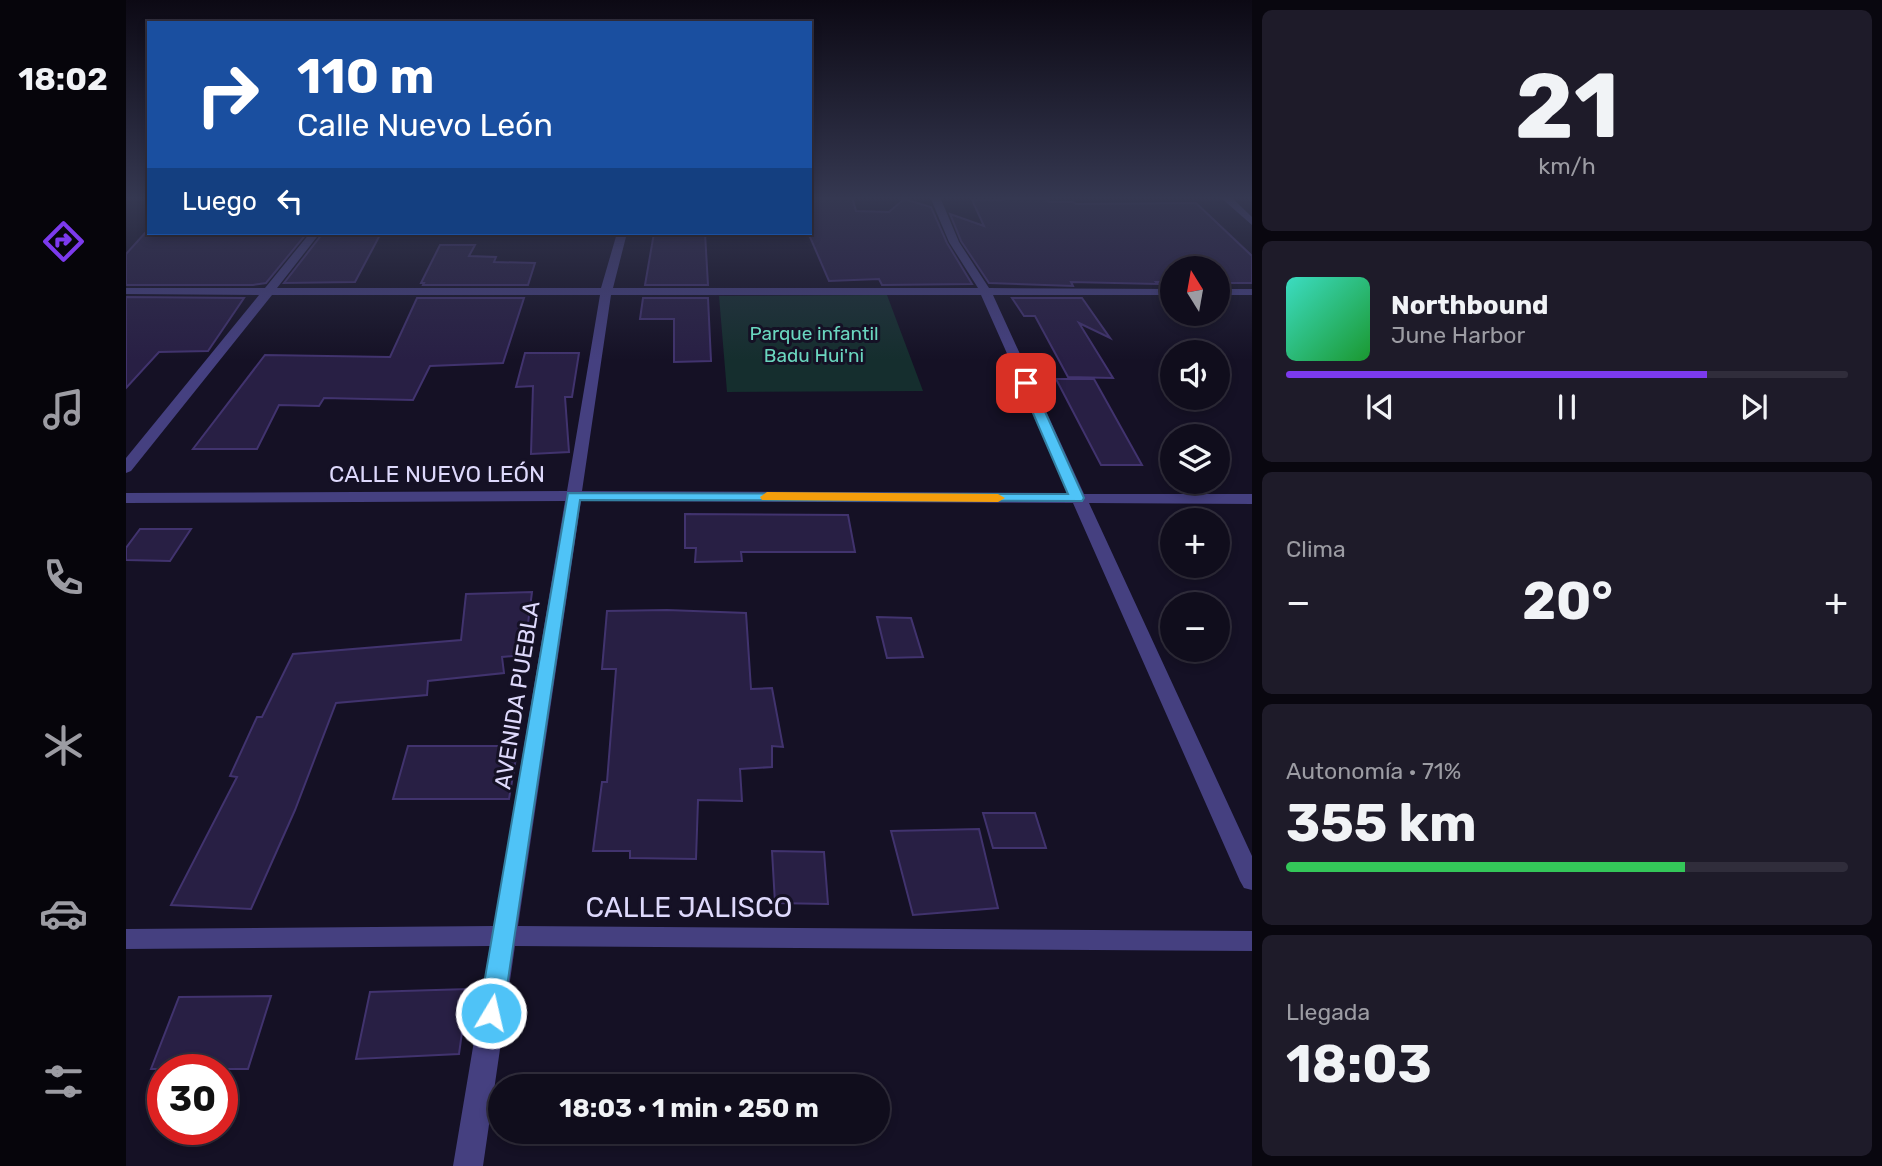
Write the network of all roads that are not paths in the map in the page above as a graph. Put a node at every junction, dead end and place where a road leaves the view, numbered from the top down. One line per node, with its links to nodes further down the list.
1 (301, 251): 10 (street)
2 (617, 251): 6 (street, AVENIDA PUEBLA)
3 (960, 251): 5 (street)
4 (126, 291): 10 (street)
5 (985, 291): 6 (street); 7 (street); 14 (street)
6 (606, 292): 10 (street); 12 (street, AVENIDA PUEBLA)
7 (1160, 292)
8 (1230, 292): 9 (street)
9 (1252, 292)
10 (268, 293): 11 (street)
11 (126, 468)
12 (573, 496): 13 (street, CALLE NUEVO LEÓN); 14 (street, CALLE NUEVO LEÓN); 17 (street, AVENIDA PUEBLA)
13 (126, 498)
14 (1077, 498): 15 (street, CALLE NUEVO LEÓN); 16 (street)
15 (1252, 499)
16 (1252, 881)
17 (503, 936): 18 (street, CALLE JALISCO); 19 (street, CALLE JALISCO); 20 (street, AVENIDA PUEBLA)
18 (126, 939)
19 (1252, 941)
20 (468, 1166)

